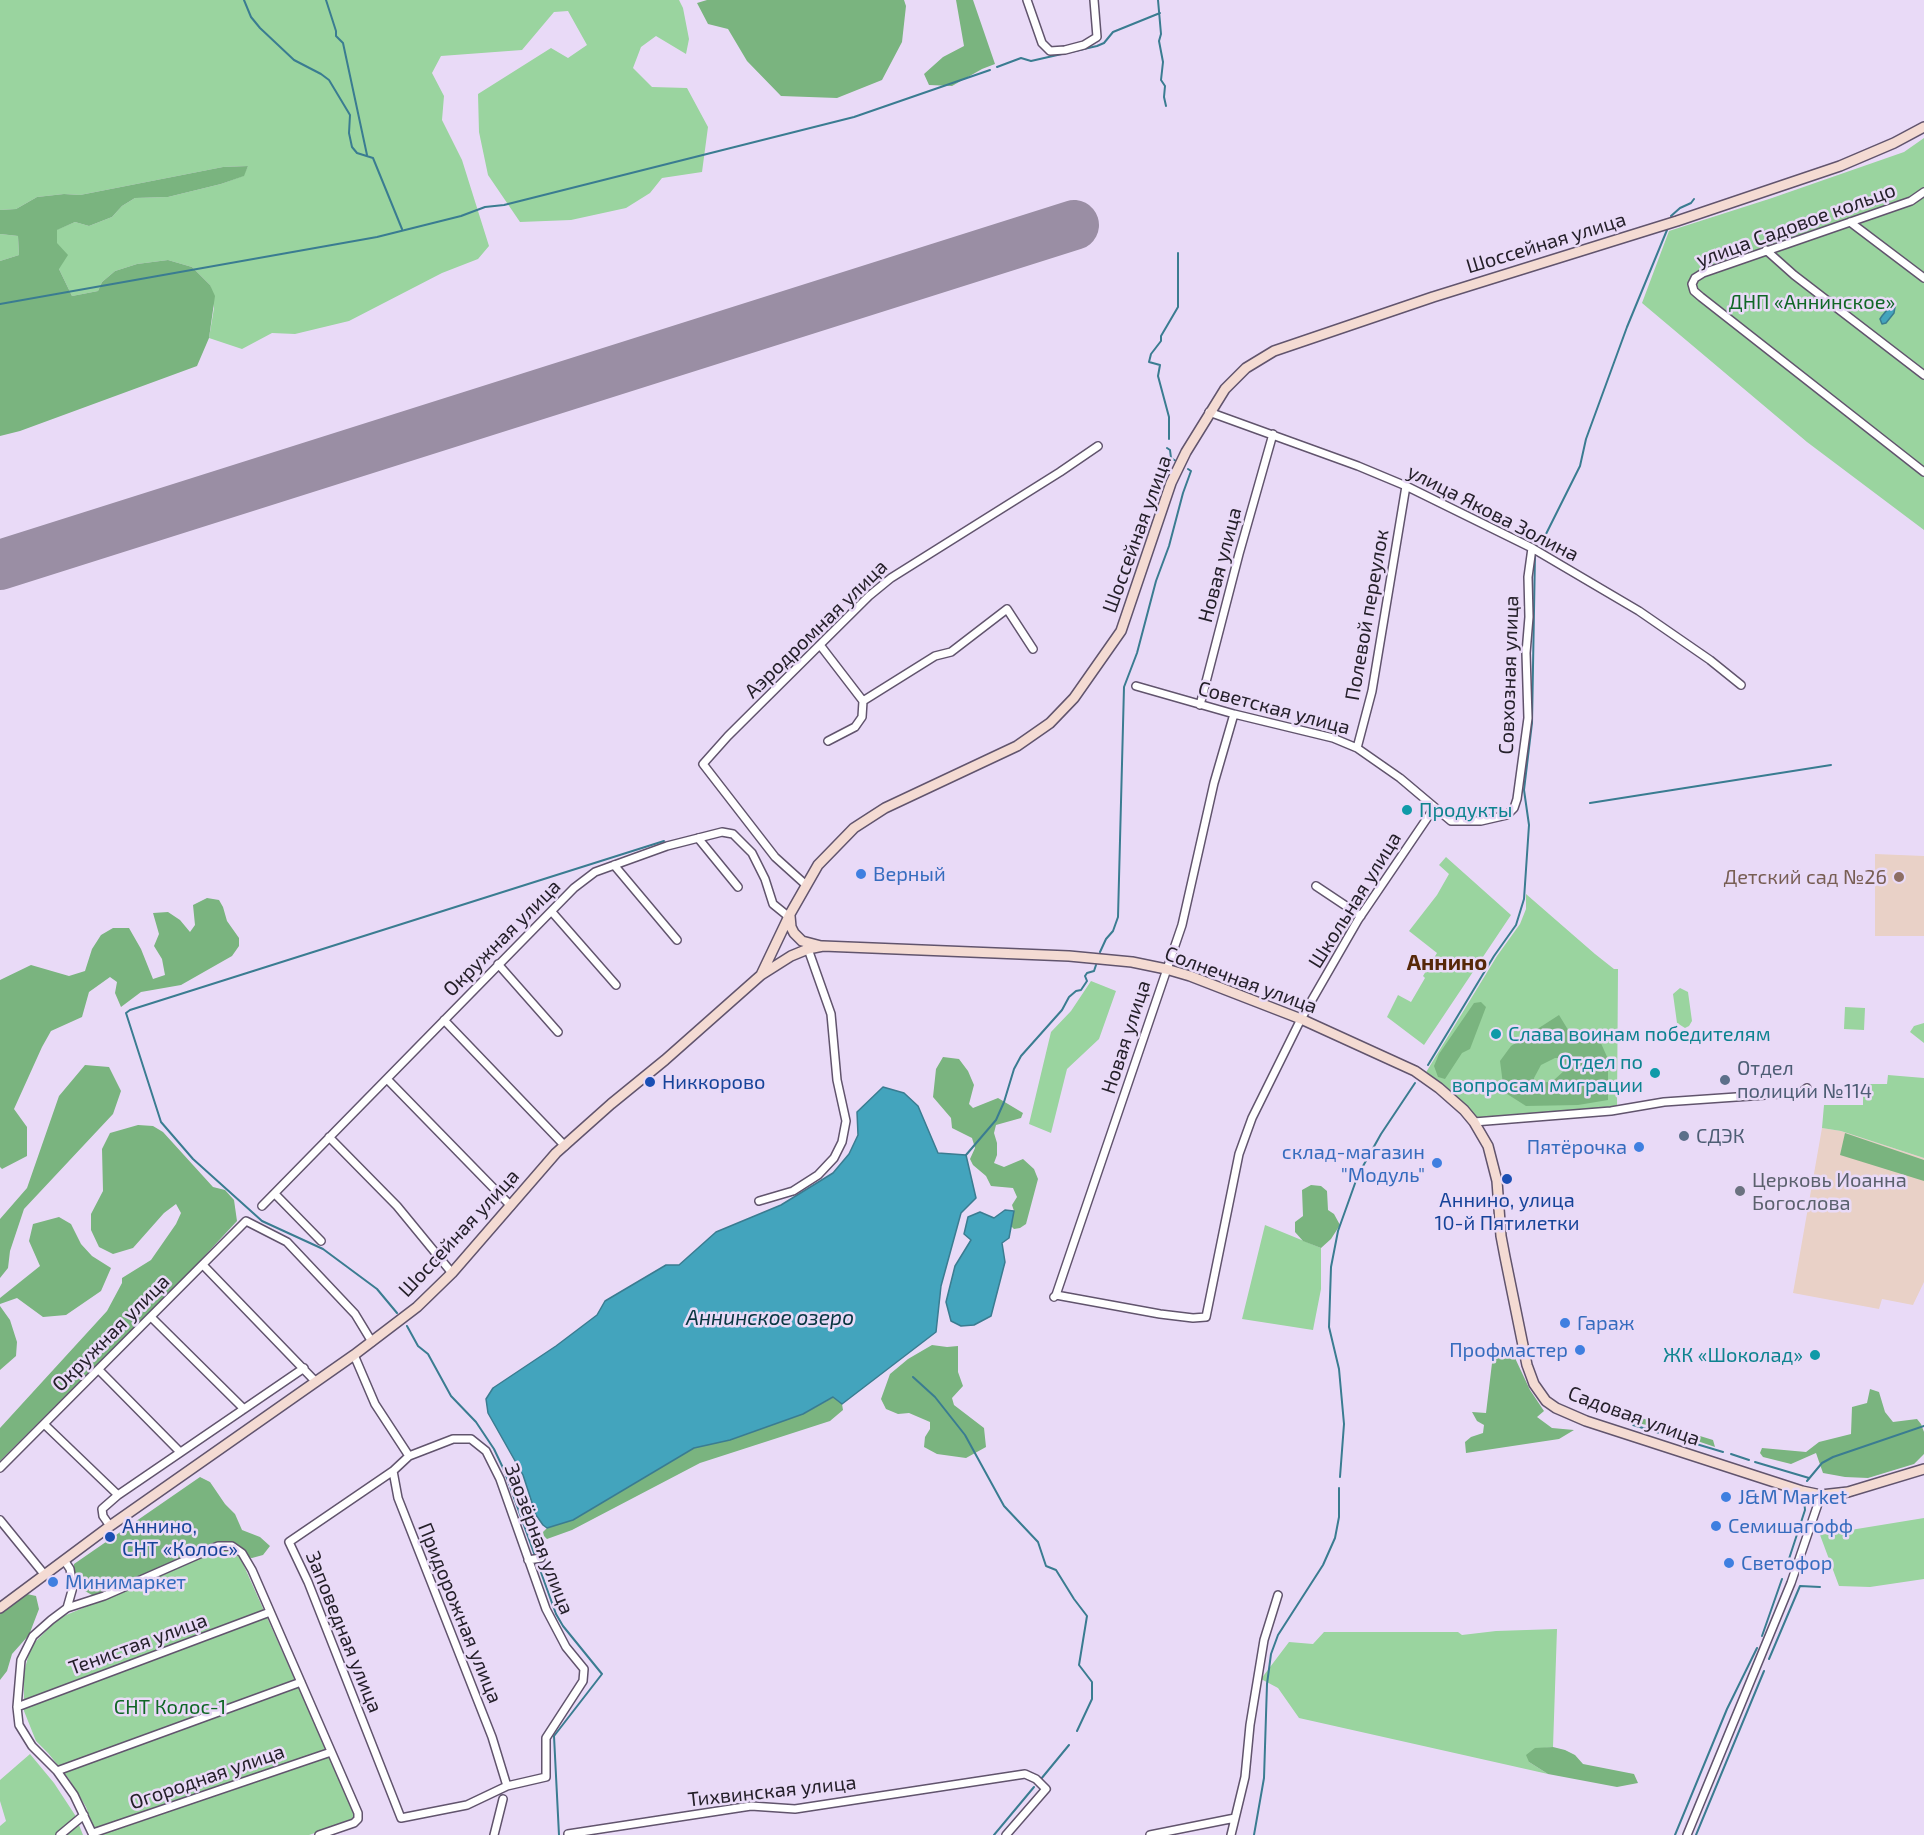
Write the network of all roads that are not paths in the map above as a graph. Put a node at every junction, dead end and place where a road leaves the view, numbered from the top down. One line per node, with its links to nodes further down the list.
1 (1027, 0): 2 (street)
2 (1094, 0)
3 (1924, 127): 9 (main road, Шоссейная улица)
4 (1924, 192): 5 (street, улица Садовое кольцо)
5 (1850, 222): 6 (street, улица Садовое кольцо); 7 (street)
6 (1766, 250): 8 (street); 12 (street, улица Садовое кольцо)
7 (1924, 278)
8 (1924, 375)
9 (1209, 412): 10 (street, улица Якова Золина); 28 (main road, Шоссейная улица)
10 (1273, 434): 13 (street, улица Якова Золина); 20 (street, Новая улица)
11 (1098, 446): 15 (street, Аэродромная улица)
12 (1924, 472)
13 (1406, 486): 14 (street, улица Якова Золина); 23 (street, Полевой переулок)
14 (1532, 548): 17 (street, улица Якова Золина); 25 (street, Совхозная улица)
15 (820, 645): 19 (street); 28 (street, Аэродромная улица)
16 (1032, 649): 19 (street)
17 (1741, 685)
18 (1136, 686): 20 (street, Советская улица)
19 (863, 701): 22 (street)
20 (1200, 705): 21 (street, Советская улица)
21 (1234, 714): 23 (street, Советская улица); 38 (street, Новая улица)
22 (828, 741)
23 (1357, 748): 24 (street, Советская улица)
24 (1434, 808): 25 (street, Советская улица); 33 (street, Школьная улица)
25 (1451, 820)
26 (698, 838): 27 (street, Окружная улица); 30 (street); 32 (street, Окружная улица)
27 (614, 865): 31 (street, Окружная улица); 34 (street)
28 (806, 885): 32 (main road, Шоссейная улица)
29 (1316, 886): 33 (street)
30 (738, 887)
31 (552, 912): 37 (street, Окружная улица); 40 (street)
32 (789, 916): 35 (main road); 39 (main road, Шоссейная улица)
33 (1361, 916): 41 (street, Школьная улица)
34 (677, 940)
35 (824, 946): 36 (main road); 38 (main road, Солнечная улица)
36 (808, 949): 39 (main road); 50 (street)
37 (498, 964): 42 (street, Окружная улица); 43 (street)
38 (1166, 969): 41 (main road, Солнечная улица); 57 (street, Новая улица)
39 (761, 975): 48 (main road, Шоссейная улица)
40 (616, 985)
41 (1301, 1019): 46 (main road, Солнечная улица); 57 (street, Школьная улица)
42 (444, 1020): 44 (street, Окружная улица); 48 (street)
43 (558, 1032)
44 (387, 1079): 47 (street, Окружная улица); 52 (street)
45 (1807, 1088): 46 (street)
46 (1474, 1122): 71 (main road, Садовая улица)
47 (329, 1137): 49 (street, Окружная улица); 55 (street)
48 (565, 1146): 52 (main road, Шоссейная улица)
49 (275, 1194): 51 (street, Окружная улица); 53 (street)
50 (759, 1201)
51 (262, 1206)
52 (510, 1206): 55 (main road, Шоссейная улица)
53 (321, 1241)
54 (203, 1264): 56 (street, Окружная улица); 58 (street, Окружная улица); 60 (street)
55 (452, 1273): 58 (main road, Шоссейная улица)
56 (151, 1317): 61 (street, Окружная улица); 63 (street)
57 (1206, 1317)
58 (372, 1342): 59 (main road, Шоссейная улица)
59 (354, 1355): 62 (main road, Шоссейная улица); 66 (street)
60 (304, 1368): 62 (street); 63 (street)
61 (99, 1370): 64 (street, Окружная улица); 65 (street)
62 (316, 1382): 73 (main road, Шоссейная улица)
63 (244, 1409): 65 (street)
64 (44, 1424): 67 (street, Окружная улица); 70 (street)
65 (180, 1452): 70 (street)
66 (409, 1456): 69 (street); 75 (street, Заозёрная улица)
67 (0, 1468)
68 (1924, 1469): 71 (main road, Садовая улица)
69 (393, 1471): 86 (street, Придорожная улица); 86 (street, Заповедная улица)
70 (118, 1495): 73 (street)
71 (1821, 1495): 99 (street)
72 (0, 1520): 77 (street)
73 (110, 1526): 76 (main road, Шоссейная улица)
74 (541, 1558): 75 (street)
75 (529, 1559): 86 (street, Заозёрная улица)
76 (64, 1560): 77 (main road, Шоссейная улица); 80 (street)
77 (44, 1574): 79 (main road, Шоссейная улица)
78 (1278, 1595): 89 (street)
79 (0, 1608)
80 (67, 1608): 81 (street); 83 (street)
81 (270, 1612): 82 (street); 83 (street, Тенистая улица)
82 (301, 1682): 84 (street); 85 (street)
83 (17, 1707): 85 (street)
84 (331, 1752): 91 (street, Огородная улица); 94 (street)
85 (57, 1771): 88 (street)
86 (507, 1786)
87 (503, 1799): 95 (street)
88 (84, 1815): 91 (street); 93 (street)
89 (1235, 1818): 97 (street); 98 (street)
90 (568, 1824): 92 (street)
91 (93, 1834)
92 (568, 1834): 96 (street, Тихвинская улица)
93 (60, 1835)
94 (319, 1835)
95 (494, 1835)
96 (1006, 1835)
97 (1150, 1835)
98 (1231, 1835)
99 (1687, 1835)

